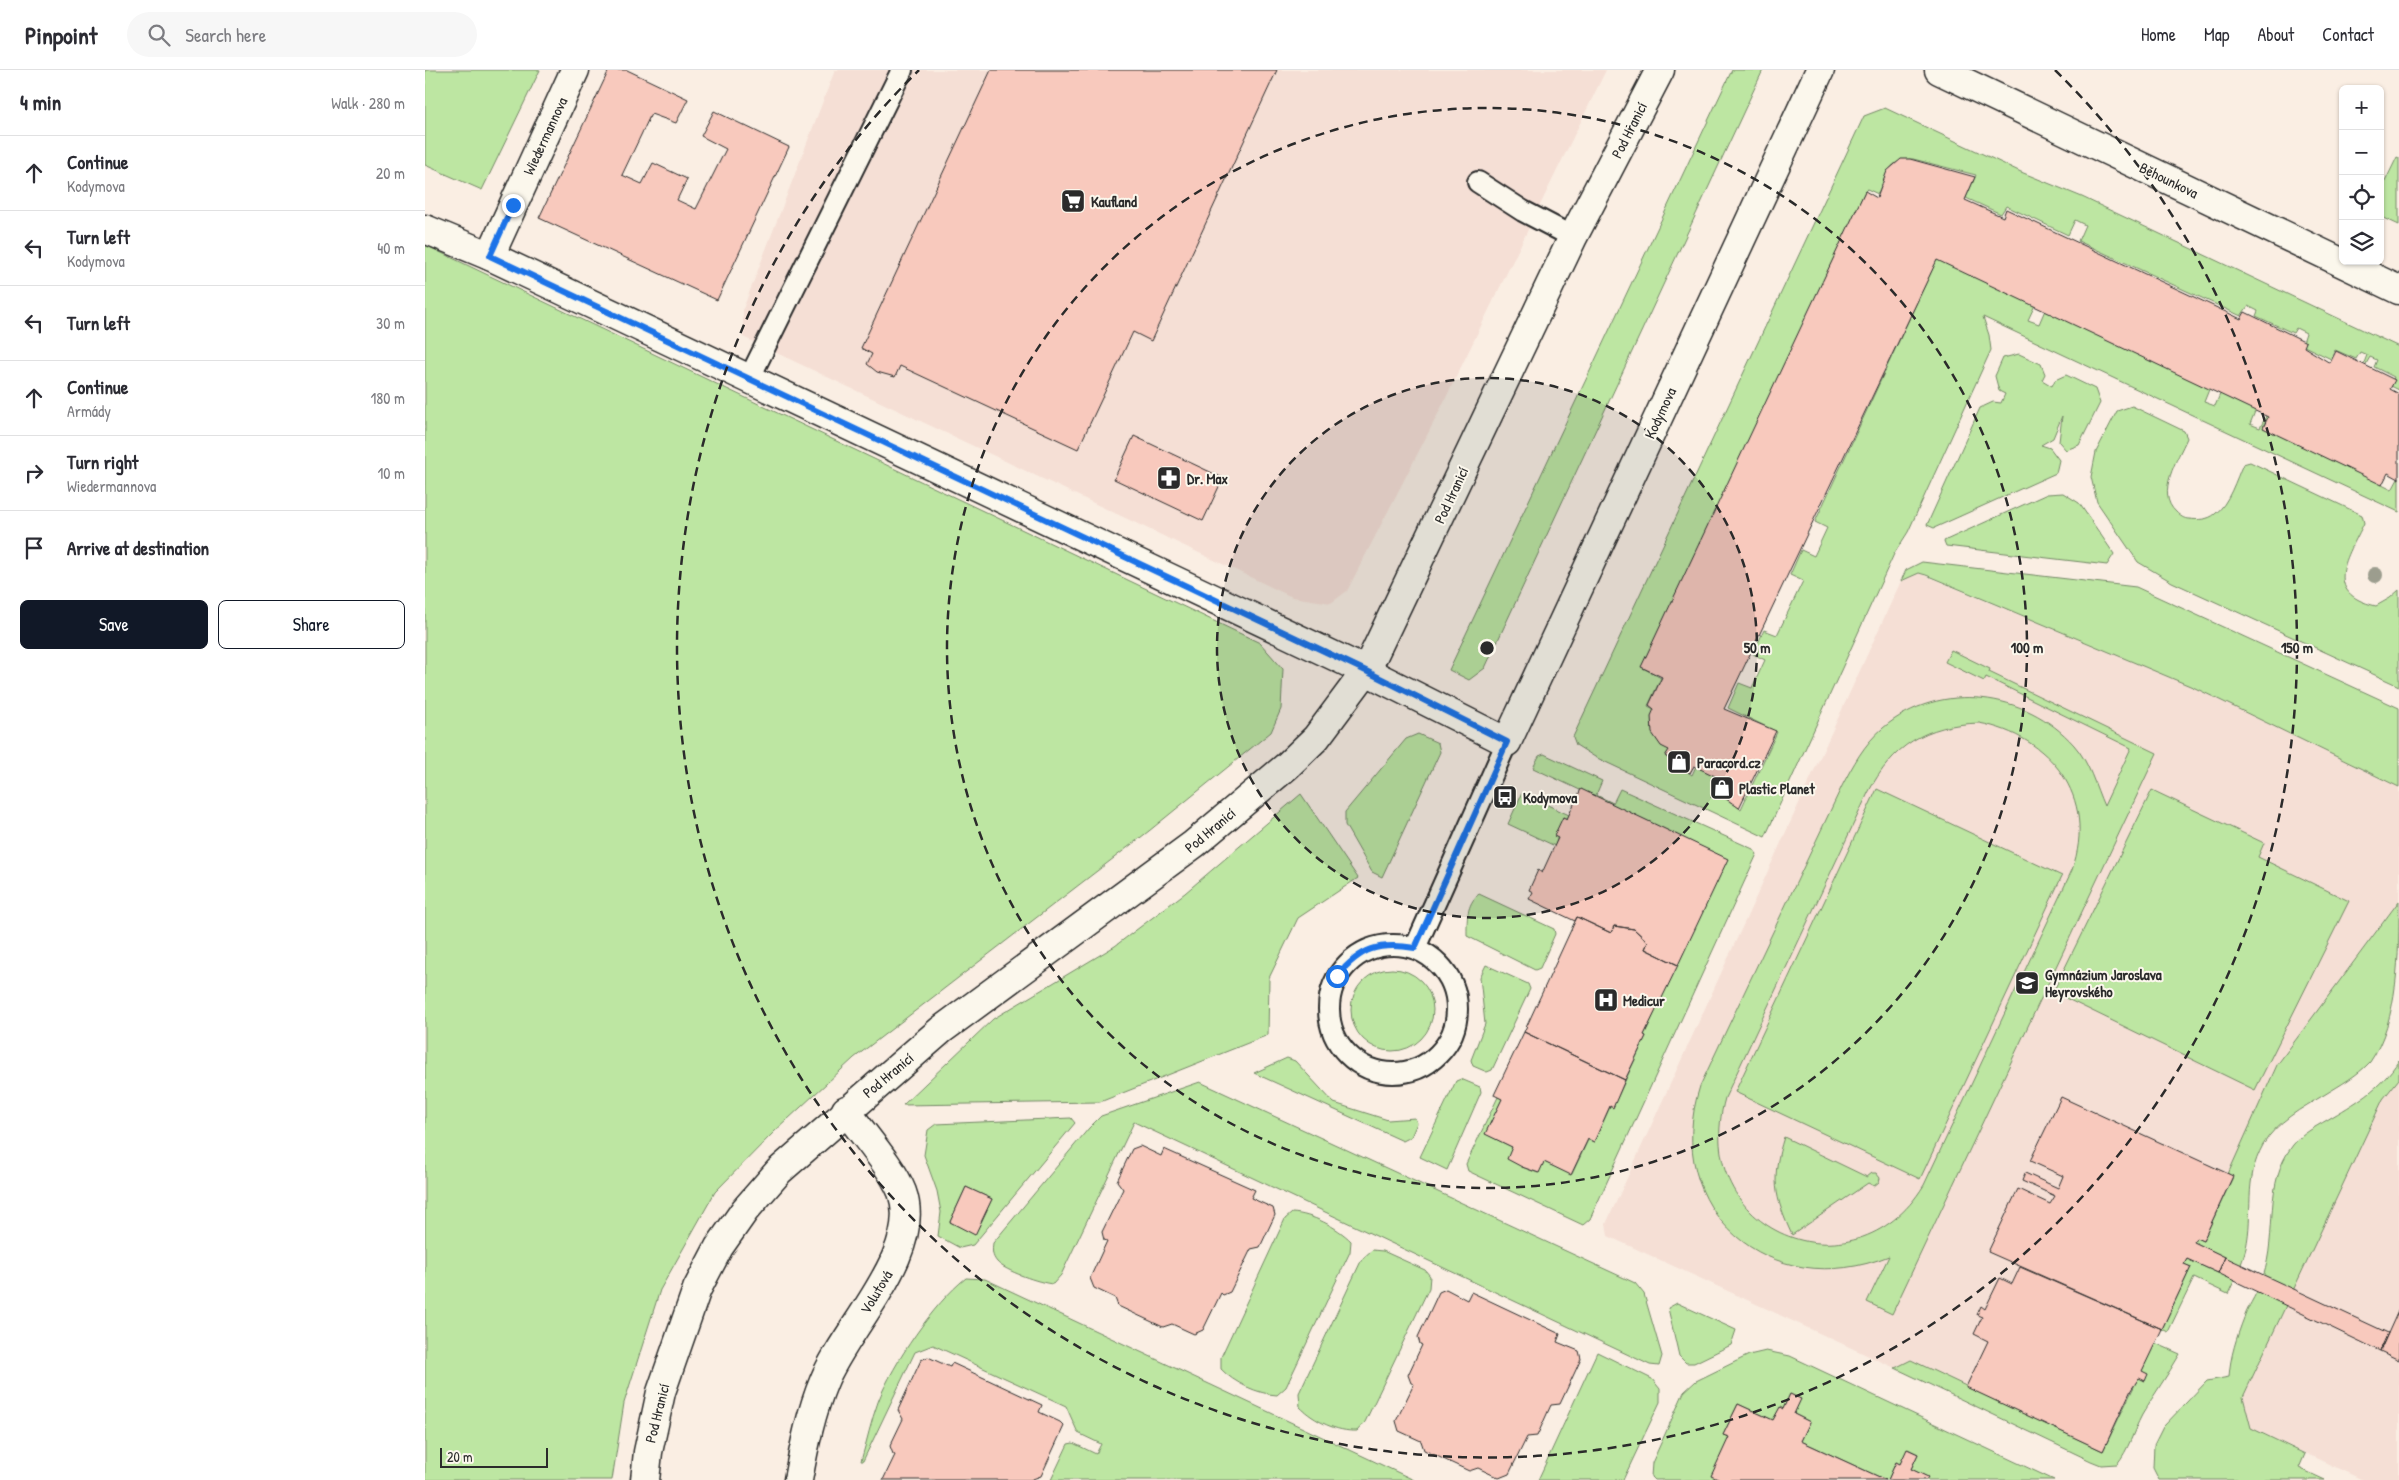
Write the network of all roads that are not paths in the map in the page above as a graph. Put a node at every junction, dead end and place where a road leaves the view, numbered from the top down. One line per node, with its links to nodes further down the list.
1 (575, 70): 9 (street, Wiedermannova)
2 (902, 70): 11 (lane)
3 (1660, 70): 8 (street, Pod Hranicí)
4 (1820, 70): 13 (street, Kodymova)
5 (1939, 70): 10 (street, Běhounkova)
6 (1478, 182): 8 (lane)
7 (425, 229): 9 (street)
8 (1573, 237): 12 (street, Pod Hranicí)
9 (490, 256): 11 (street)
10 (2399, 290)
11 (749, 378): 12 (street)
12 (1366, 671): 13 (street); 15 (street, Pod Hranicí)
13 (1507, 742): 14 (lane, Kodymova)
14 (1415, 948): 14 (lane)
15 (846, 1110): 16 (street, Pod Hranicí); 17 (street, Volutová)
16 (645, 1480)
17 (798, 1480)

